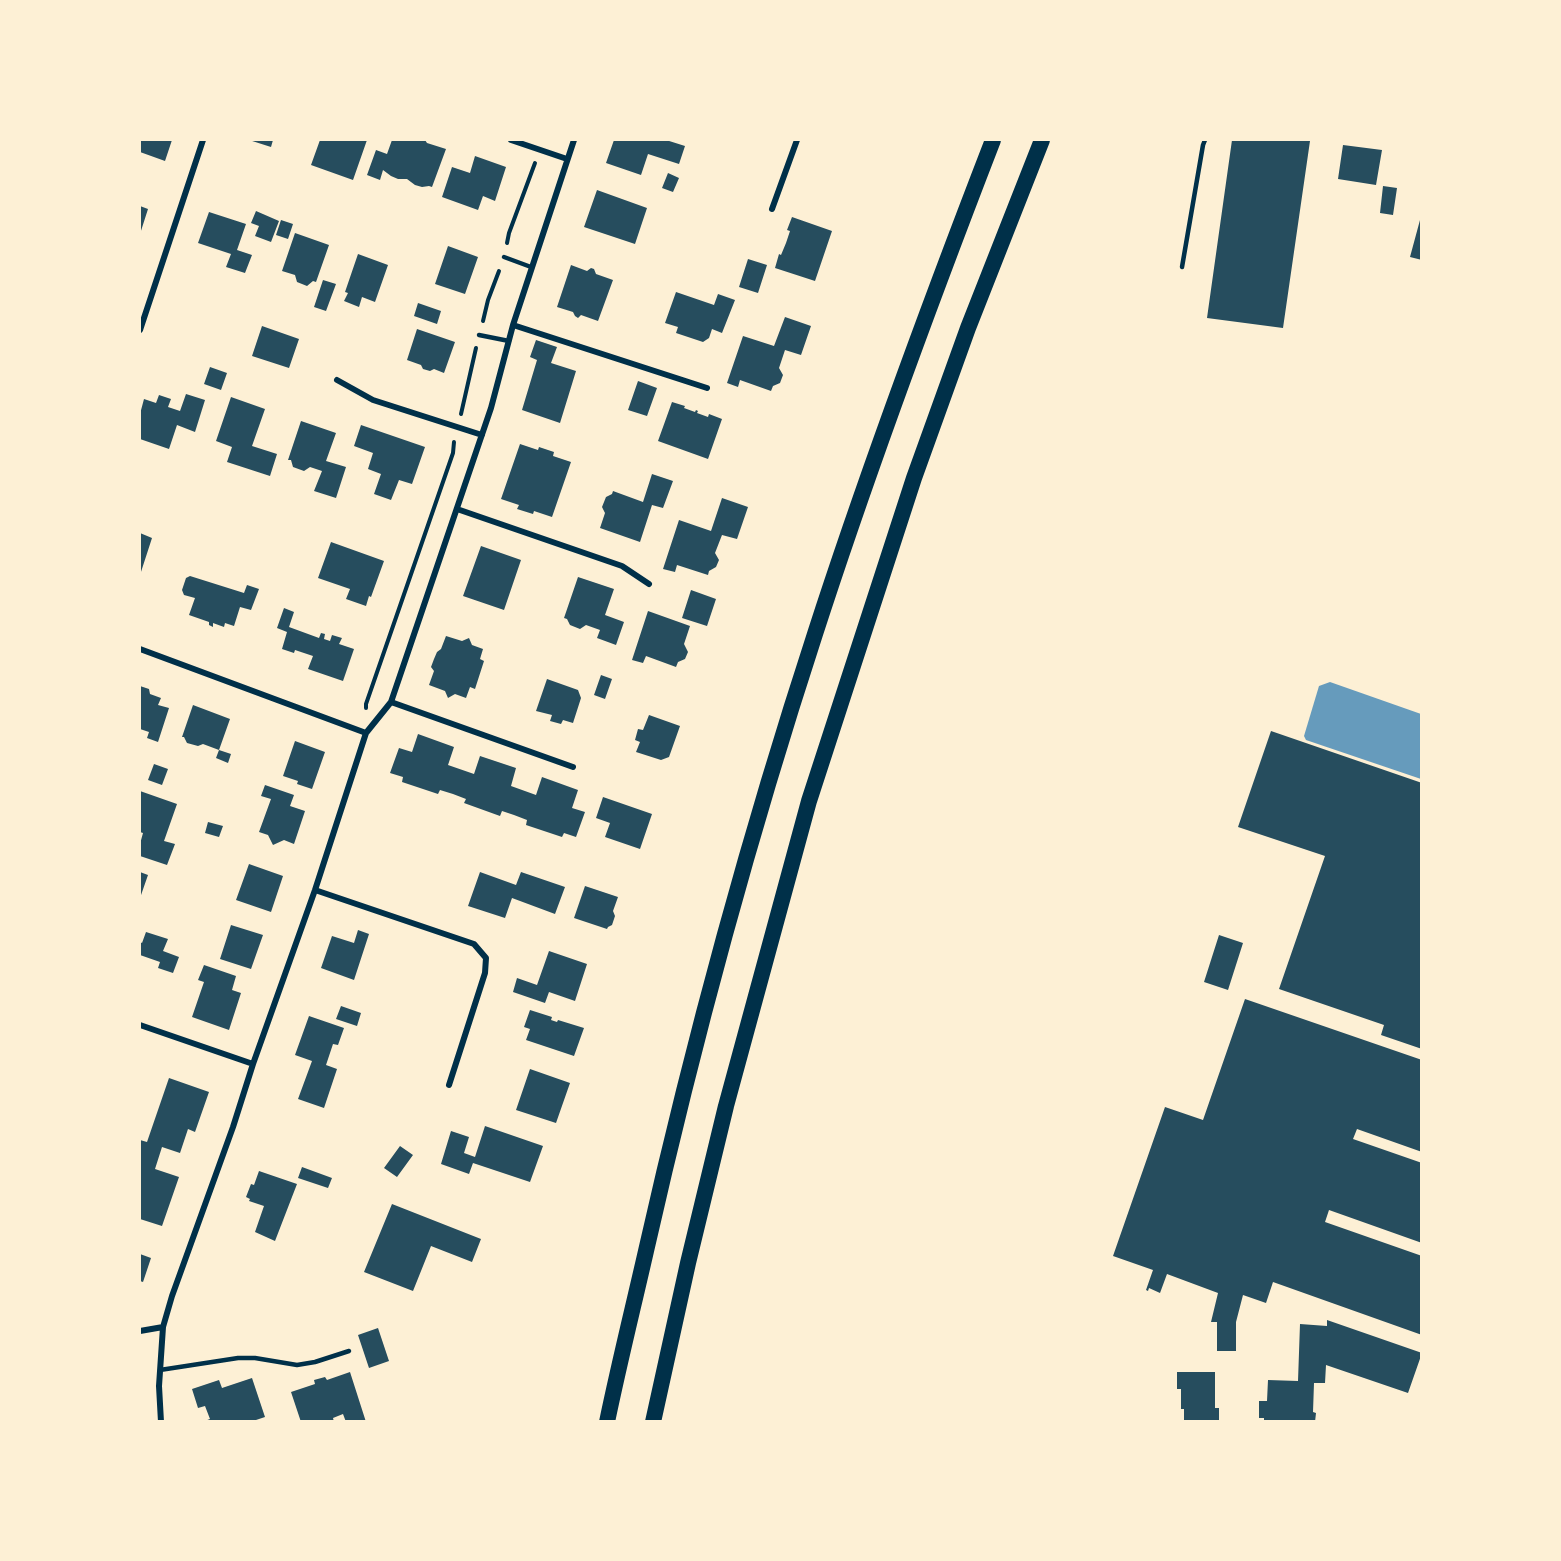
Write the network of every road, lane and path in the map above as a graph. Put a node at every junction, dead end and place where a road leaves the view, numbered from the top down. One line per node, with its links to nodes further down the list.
1 (203, 140): 14 (street)
2 (511, 140): 8 (street)
3 (574, 140): 8 (street)
4 (797, 140): 9 (street)
5 (993, 140): 35 (highway)
6 (1042, 140): 36 (highway)
7 (1205, 140): 12 (lane)
8 (567, 159): 11 (street)
9 (772, 209)
10 (504, 257): 11 (lane)
11 (531, 267): 13 (street)
12 (1182, 267)
13 (513, 325): 16 (street); 18 (street)
14 (140, 330)
15 (479, 335): 16 (lane)
16 (509, 341): 19 (street)
17 (337, 380): 19 (street)
18 (707, 388)
19 (482, 435): 20 (street)
20 (457, 509): 21 (street); 23 (street)
21 (649, 584)
22 (140, 649): 24 (street)
23 (392, 702): 24 (street); 25 (street)
24 (366, 733): 26 (street)
25 (573, 767)
26 (315, 890): 28 (street); 29 (street)
27 (140, 1025): 28 (street)
28 (253, 1064): 30 (street)
29 (449, 1085)
30 (164, 1327): 31 (street); 33 (street)
31 (140, 1331)
32 (349, 1351): 33 (lane)
33 (160, 1370): 34 (street)
34 (160, 1422)
35 (608, 1422)
36 (653, 1422)

